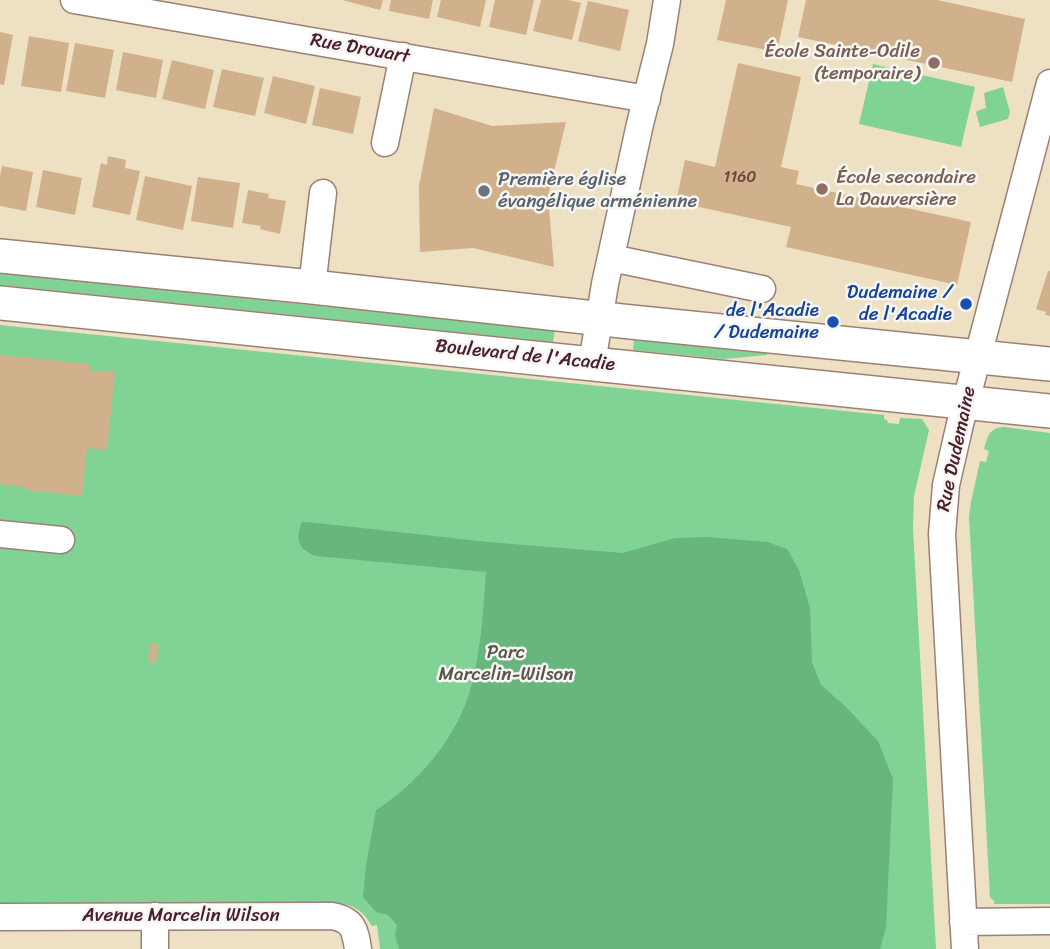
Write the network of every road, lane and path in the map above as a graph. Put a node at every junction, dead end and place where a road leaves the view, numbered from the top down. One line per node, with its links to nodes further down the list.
1 (74, 0): 3 (street, Rue Drouart)
2 (667, 0): 5 (street)
3 (403, 56): 5 (street, Rue Drouart); 6 (street)
4 (1050, 83): 14 (street, Rue Dudemaine)
5 (647, 99): 9 (street)
6 (385, 143)
7 (323, 193): 10 (street)
8 (0, 256): 10 (main road)
9 (611, 258): 11 (street); 13 (street)
10 (312, 287): 13 (main road)
11 (762, 289)
12 (0, 303): 15 (main road, Boulevard de l'Acadie)
13 (599, 319): 14 (main road); 15 (street)
14 (979, 356): 16 (main road); 17 (street, Rue Dudemaine)
15 (592, 363): 17 (main road, Boulevard de l'Acadie)
16 (1050, 364)
17 (966, 402): 18 (main road, Boulevard de l'Acadie); 24 (street, Rue Dudemaine)
18 (1050, 411)
19 (0, 534): 20 (street)
20 (61, 540)
21 (155, 916): 22 (street, Avenue Marcelin Wilson); 25 (street, Avenue Marcelin Wilson); 26 (street)
22 (0, 917)
23 (1050, 921): 24 (street)
24 (963, 922): 27 (street, Rue Dudemaine)
25 (357, 941)
26 (155, 949)
27 (965, 949)

